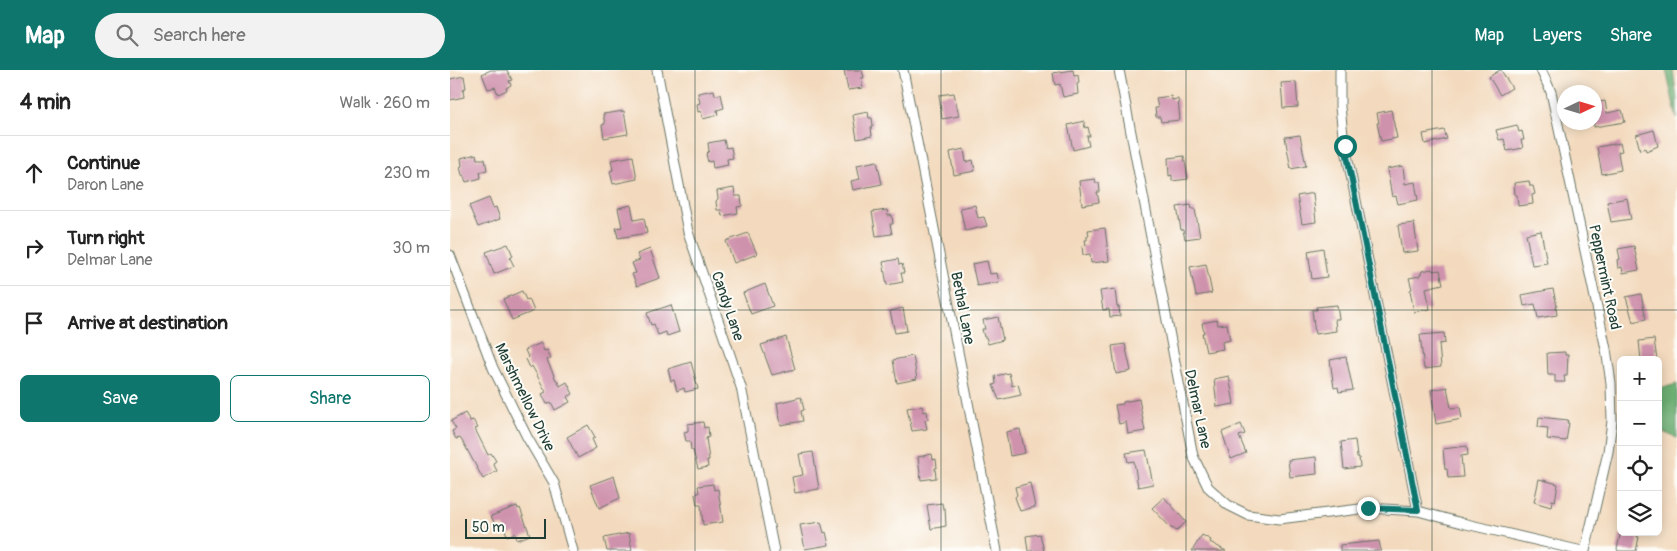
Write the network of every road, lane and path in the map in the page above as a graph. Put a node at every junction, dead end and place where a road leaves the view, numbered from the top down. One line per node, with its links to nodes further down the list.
1 (657, 70): 9 (street, Candy Lane)
2 (902, 70): 10 (street, Bethal Lane)
3 (1118, 70): 7 (street, Delmar Lane)
4 (1340, 70): 7 (street)
5 (1541, 70): 11 (street, Peppermint Road)
6 (450, 255): 8 (street, Marshmellow Drive)
7 (1418, 510): 11 (street, Delmar Lane)
8 (573, 551)
9 (774, 551)
10 (996, 551)
11 (1584, 551)

